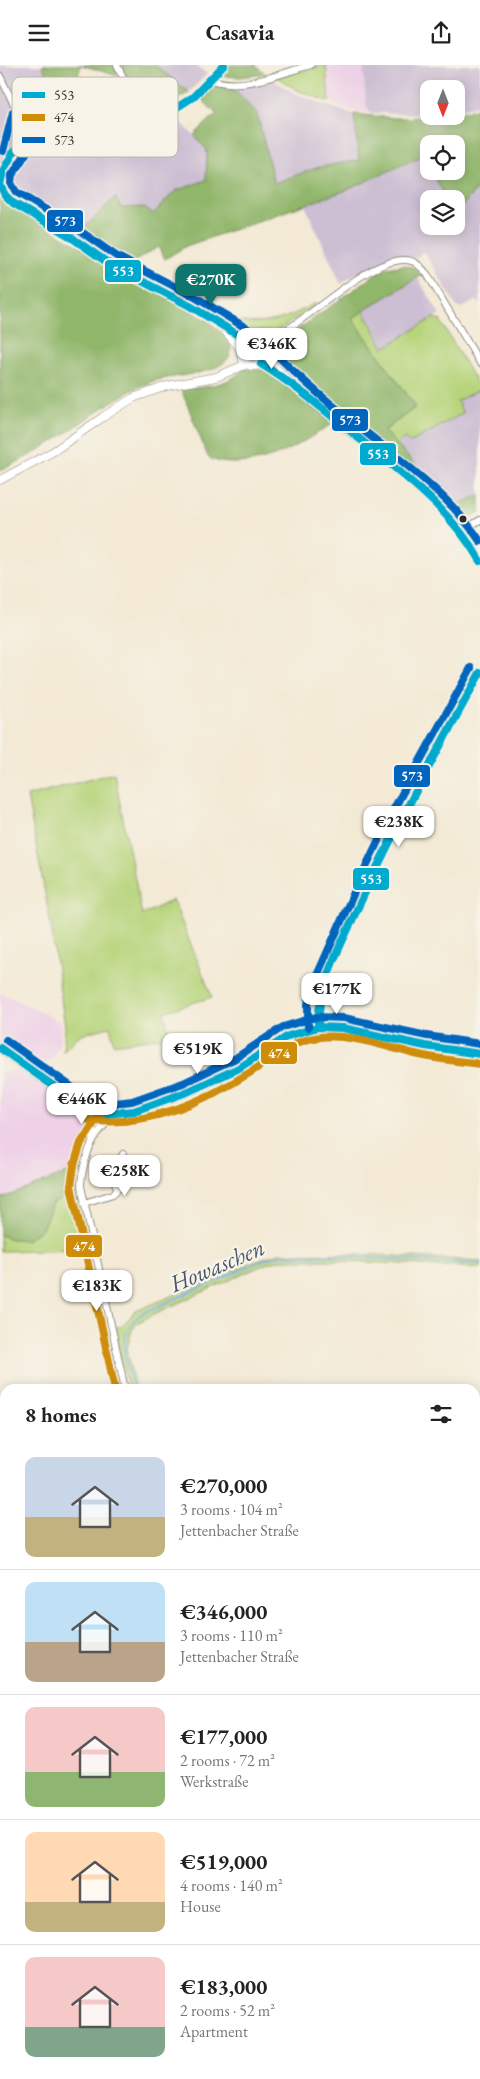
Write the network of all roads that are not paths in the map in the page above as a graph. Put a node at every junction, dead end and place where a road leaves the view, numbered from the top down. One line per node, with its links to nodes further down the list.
1 (118, 65): 5 (street)
2 (224, 65): 6 (street)
3 (311, 65): 6 (street)
4 (0, 76): 7 (street)
5 (124, 77)
6 (210, 79): 8 (street)
7 (12, 101)
8 (178, 107)
9 (12, 155): 10 (street)
10 (0, 180): 11 (street)
11 (1, 190): 12 (street)
12 (220, 325): 14 (street); 16 (street)
13 (289, 328): 15 (street); 17 (street); 18 (street)
14 (248, 341): 15 (street); 16 (street)
15 (261, 342): 17 (street)
16 (241, 352): 19 (street); 20 (street)
17 (265, 358): 19 (street); 23 (street)
18 (480, 363)
19 (247, 364): 20 (street)
20 (225, 373): 21 (street)
21 (0, 480)
22 (480, 520): 23 (street)
23 (462, 531): 24 (street)
24 (480, 561)
25 (480, 673): 26 (street)
26 (318, 1027): 28 (main road); 30 (main road)
27 (0, 1048): 29 (main road)
28 (480, 1055)
29 (91, 1110): 30 (main road); 31 (street)
30 (112, 1113): 31 (street)
31 (94, 1138): 33 (street)
32 (123, 1154): 33 (street)
33 (84, 1203): 34 (street)
34 (124, 1384)

